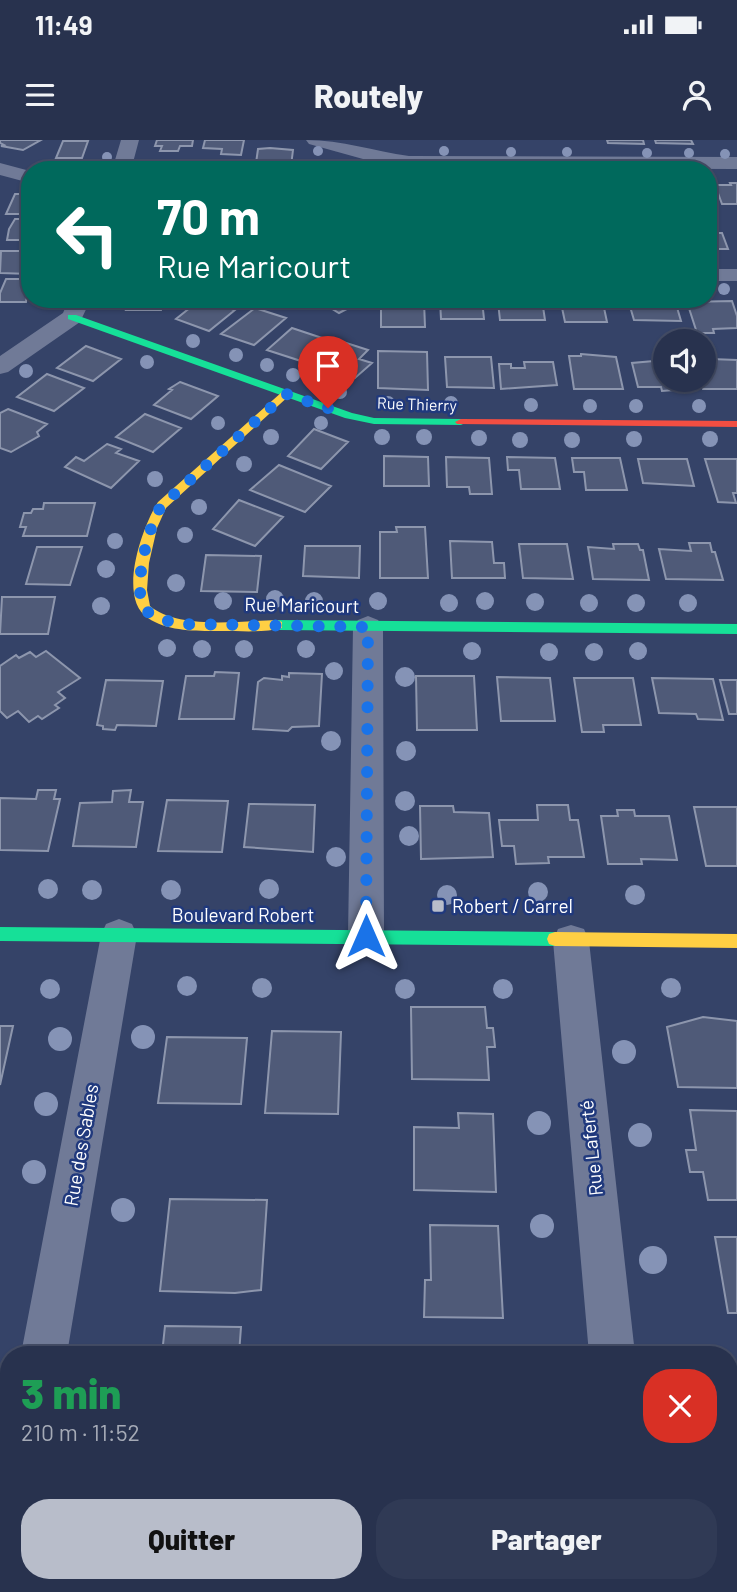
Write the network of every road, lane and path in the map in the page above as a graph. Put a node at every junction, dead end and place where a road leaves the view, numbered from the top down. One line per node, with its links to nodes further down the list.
1 (130, 140): 3 (street)
2 (315, 140): 4 (street)
3 (124, 161)
4 (372, 161)
5 (717, 163): 6 (street)
6 (737, 163)
7 (0, 169): 8 (street)
8 (21, 175)
9 (717, 275): 10 (street)
10 (737, 275)
11 (76, 308): 12 (street); 13 (street, Rue Thierry)
12 (0, 367)
13 (286, 394): 14 (street, Rue Thierry); 15 (street, Rue Maricourt)
14 (737, 424)
15 (368, 627): 16 (street, Rue Maricourt); 19 (street)
16 (737, 629)
17 (0, 934): 18 (street, Boulevard Robert)
18 (119, 935): 19 (street, Boulevard Robert); 22 (street, Rue des Sables)
19 (366, 936): 20 (street, Boulevard Robert)
20 (571, 941): 21 (street, Boulevard Robert); 23 (street, Rue Laferté)
21 (737, 941)
22 (45, 1346)
23 (611, 1346)

